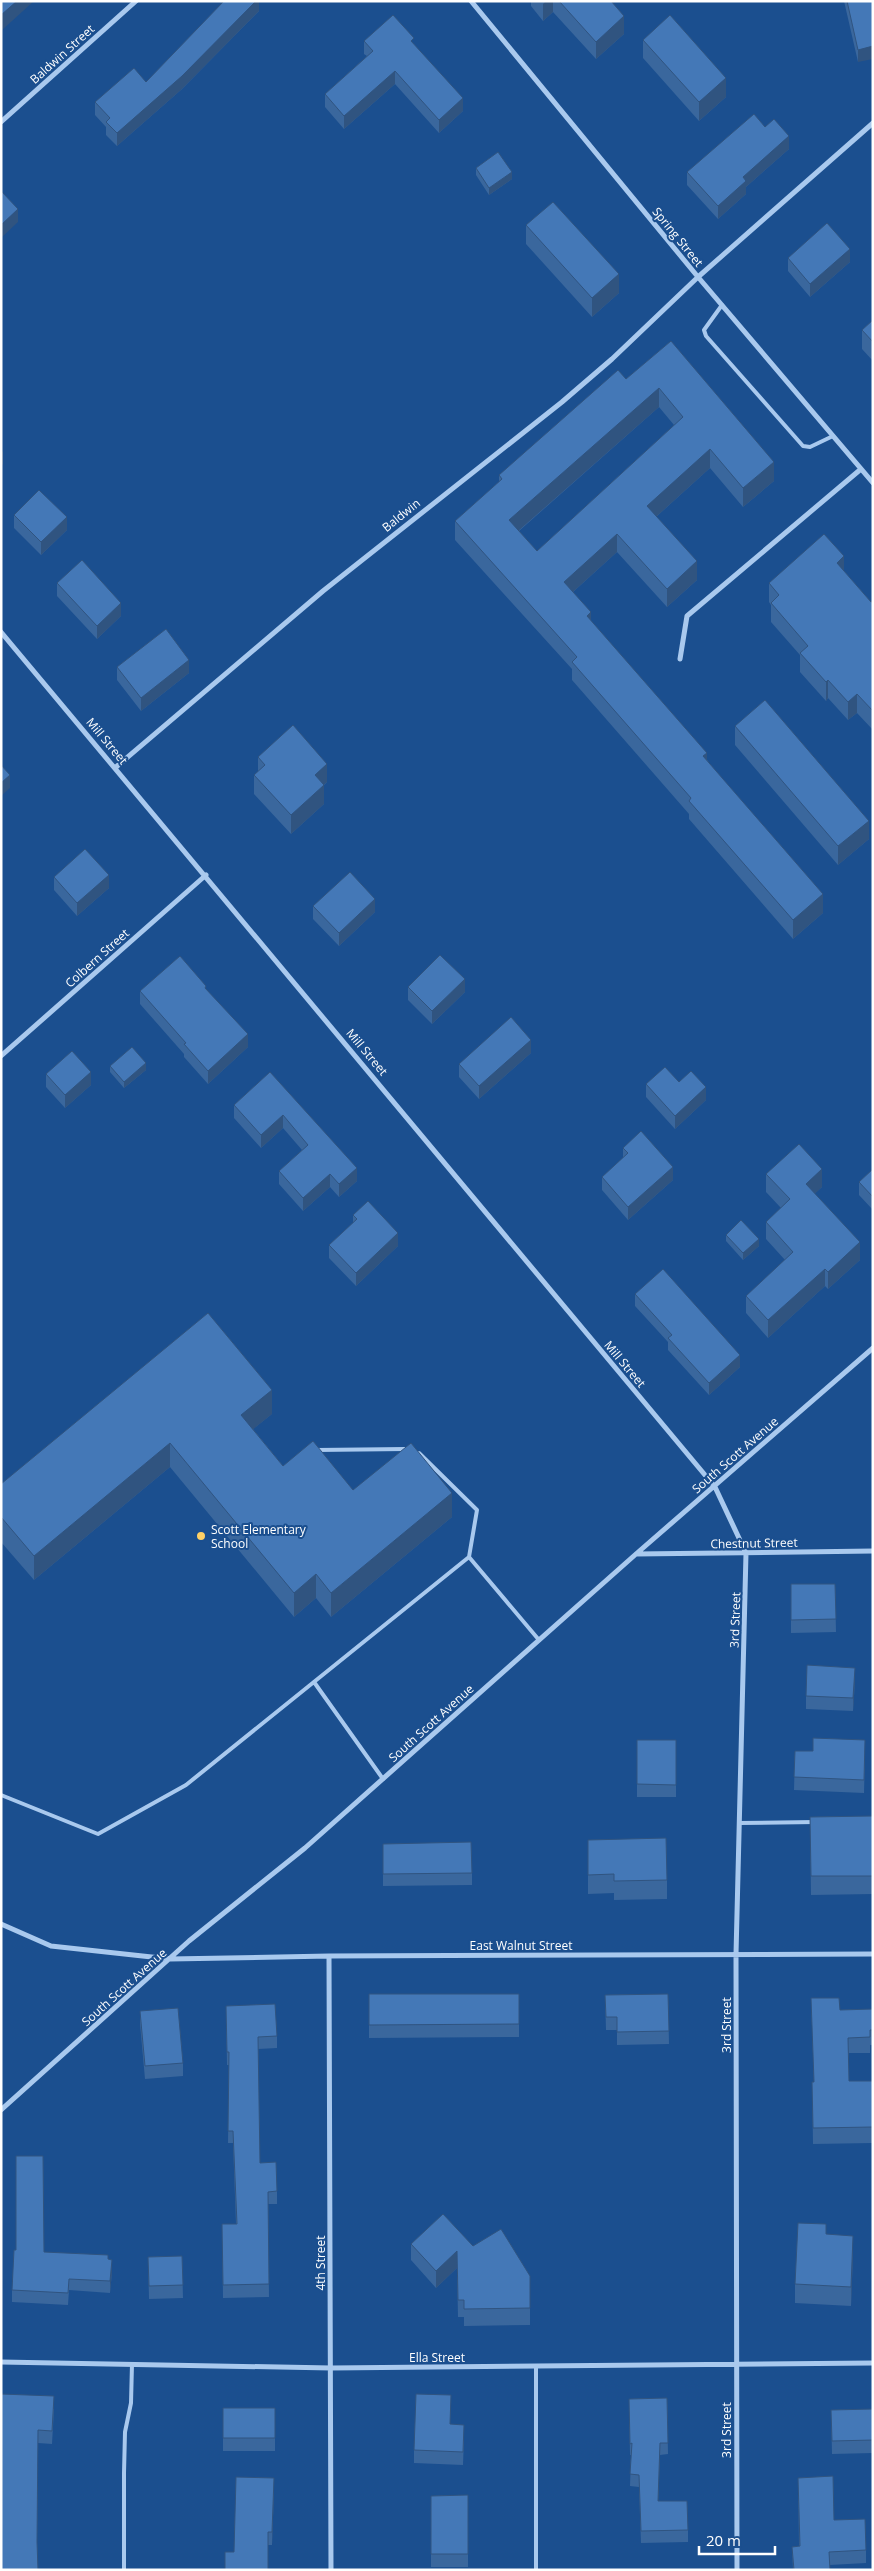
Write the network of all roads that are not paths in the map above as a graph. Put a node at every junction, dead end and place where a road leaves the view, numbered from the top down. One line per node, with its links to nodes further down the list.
1 (136, 1): 3 (street, Baldwin Street)
2 (471, 1): 5 (street, Spring Street)
3 (1, 122)
4 (873, 123): 5 (street, Baldwin)
5 (698, 277): 6 (street, Spring Street); 12 (street, Baldwin)
6 (722, 305): 7 (street, Spring Street); 7 (lane)
7 (833, 436): 8 (street, Spring Street)
8 (861, 469): 9 (street, Spring Street); 11 (street)
9 (873, 483)
10 (1, 632): 12 (street, Mill Street)
11 (680, 660)
12 (116, 767): 13 (street, Mill Street)
13 (206, 874): 14 (street, Colbern Street); 17 (street, Mill Street)
14 (1, 1056)
15 (873, 1348): 17 (street, South Scott Avenue)
16 (308, 1450): 21 (lane)
17 (715, 1487): 19 (street, 3rd Street); 20 (street, South Scott Avenue)
18 (873, 1551): 19 (street, Chestnut Street)
19 (746, 1553): 20 (street, Chestnut Street); 27 (street, 3rd Street)
20 (636, 1554): 22 (street, South Scott Avenue)
21 (469, 1557): 22 (lane); 23 (lane)
22 (539, 1640): 24 (street, South Scott Avenue)
23 (314, 1682): 24 (lane); 25 (lane)
24 (383, 1779): 32 (street, South Scott Avenue)
25 (1, 1795)
26 (825, 1822): 27 (lane)
27 (739, 1823): 29 (street, 3rd Street)
28 (1, 1924): 32 (street, East Walnut Street)
29 (736, 1954): 30 (street, East Walnut Street); 31 (street, East Walnut Street); 37 (street, 3rd Street)
30 (873, 1954)
31 (329, 1956): 32 (street, East Walnut Street); 39 (street, 4th Street)
32 (170, 1958): 33 (street, South Scott Avenue)
33 (1, 2110)
34 (1, 2362): 36 (street, Ella Street)
35 (873, 2363): 37 (street, Ella Street)
36 (132, 2364): 39 (street, Ella Street); 40 (lane)
37 (736, 2364): 38 (street, Ella Street); 43 (street, 3rd Street)
38 (536, 2366): 39 (street, Ella Street); 42 (lane)
39 (331, 2368): 41 (street, 4th Street)
40 (124, 2570)
41 (331, 2570)
42 (536, 2570)
43 (737, 2570)

